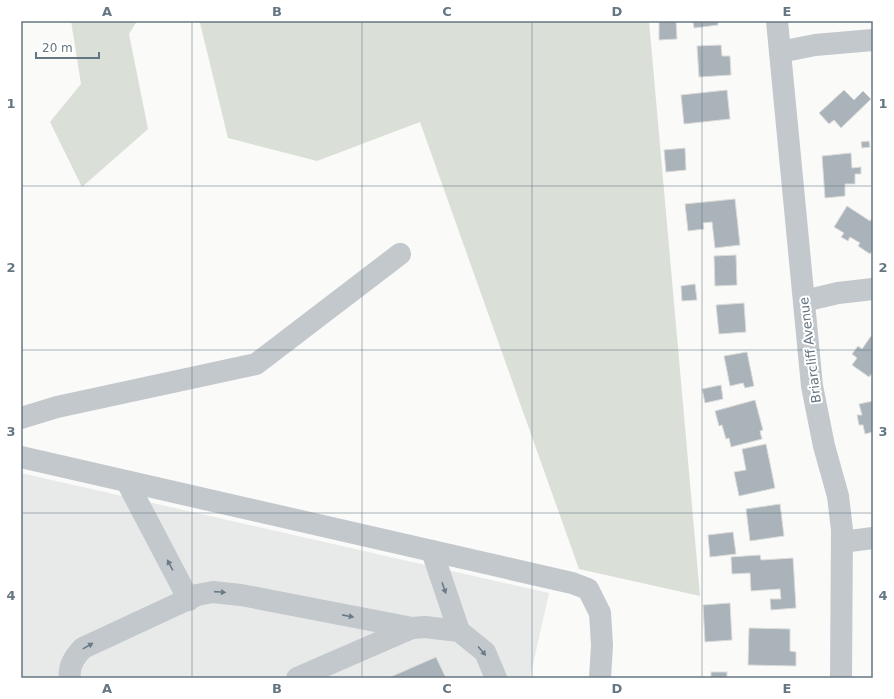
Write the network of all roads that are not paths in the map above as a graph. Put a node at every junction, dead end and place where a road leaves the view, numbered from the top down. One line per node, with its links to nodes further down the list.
1 (777, 21): 3 (street, Briarcliff Avenue)
2 (873, 40): 3 (street)
3 (780, 52): 6 (street, Briarcliff Avenue)
4 (400, 254): 7 (street)
5 (873, 289): 6 (street)
6 (804, 301): 11 (street, Briarcliff Avenue)
7 (21, 418)
8 (21, 457): 9 (street)
9 (127, 482): 12 (street); 13 (street, one-way to 9)
10 (873, 538): 11 (street)
11 (842, 542): 20 (street, Briarcliff Avenue)
12 (432, 551): 15 (street, one-way to 15); 19 (street)
13 (189, 600): 14 (street, one-way to 14); 16 (street, one-way to 13)
14 (412, 628): 15 (street); 17 (street)
15 (459, 631): 18 (street, one-way to 18)
16 (70, 678)
17 (298, 678)
18 (496, 678)
19 (600, 678)
20 (841, 678)

